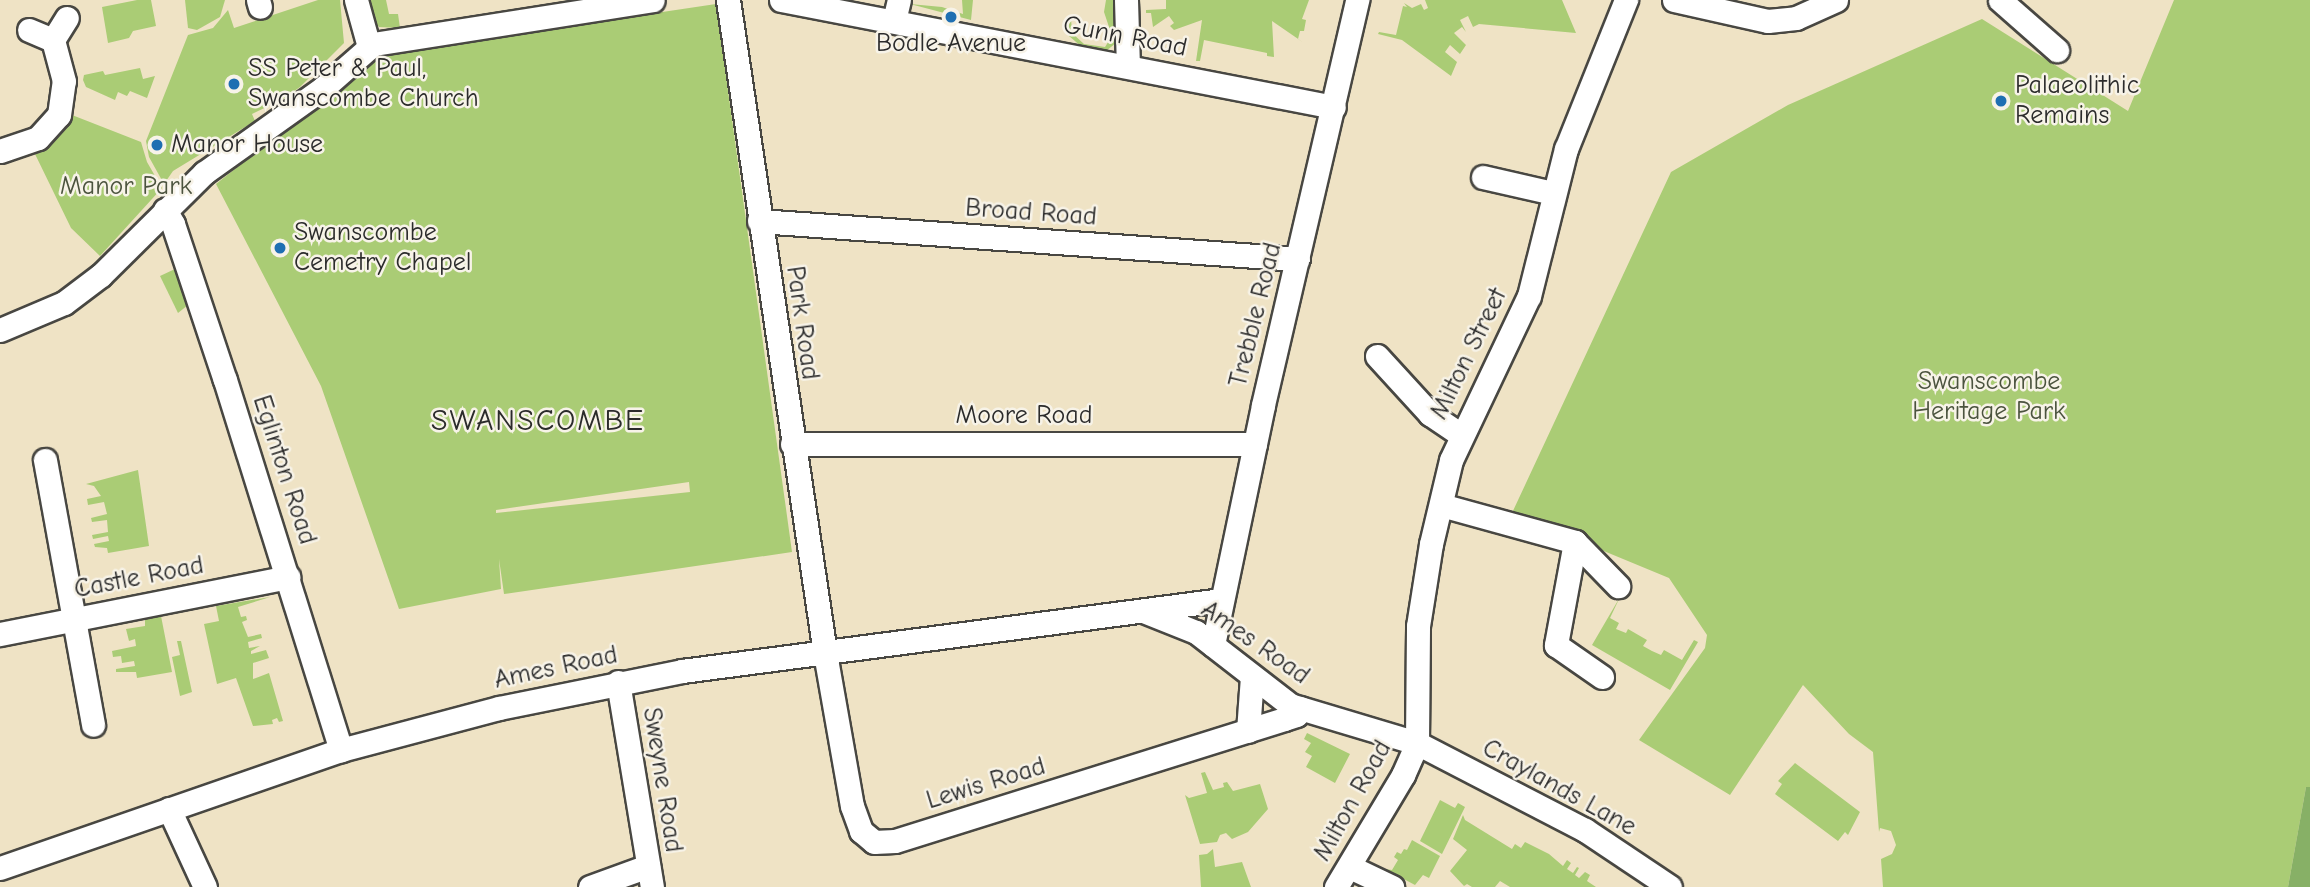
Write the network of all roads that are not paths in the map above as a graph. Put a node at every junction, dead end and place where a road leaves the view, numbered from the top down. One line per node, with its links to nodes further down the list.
1 (356, 0): 16 (street)
2 (653, 0): 11 (street)
3 (728, 0): 24 (street, Park Road)
4 (781, 0): 12 (street, Gunn Road)
5 (1126, 0): 18 (street)
6 (1357, 0): 19 (street, Trebble Road)
7 (1626, 0): 22 (street, Milton Street)
8 (1674, 0): 9 (street)
9 (1836, 0)
10 (2000, 0): 17 (street)
11 (617, 3): 16 (street)
12 (896, 10): 18 (street, Gunn Road)
13 (67, 18): 15 (street)
14 (29, 30): 15 (street)
15 (53, 40): 20 (street)
16 (369, 47): 23 (street)
17 (2057, 50)
18 (1128, 66): 19 (street, Gunn Road)
19 (1334, 107): 25 (street, Trebble Road)
20 (0, 151)
21 (1483, 177): 22 (street)
22 (1553, 193): 28 (street, Milton Street)
23 (165, 210): 26 (street); 34 (street, Eglinton Road)
24 (759, 221): 25 (street, Broad Road); 29 (street, Park Road)
25 (1298, 259): 30 (street, Trebble Road)
26 (0, 330)
27 (1377, 356): 28 (street)
28 (1461, 435): 32 (street, Milton Street)
29 (792, 444): 30 (street, Moore Road); 41 (street, Park Road)
30 (1255, 444): 36 (street, Trebble Road)
31 (45, 460): 38 (street)
32 (1441, 505): 33 (street); 48 (street, Milton Street)
33 (1575, 542): 35 (street); 43 (street)
34 (289, 577): 38 (street, Castle Road); 49 (street, Eglinton Road)
35 (1618, 586)
36 (1221, 600): 37 (street, Ames Road); 40 (street, Trebble Road)
37 (1143, 610): 40 (street, Ames Road); 41 (street, Ames Road)
38 (74, 620): 39 (street, Castle Road); 46 (street)
39 (0, 634)
40 (1213, 645): 42 (street, Ames Road)
41 (825, 653): 44 (street, Ames Road); 47 (street, Lewis Road)
42 (1252, 676): 45 (street, Ames Road); 47 (street)
43 (1602, 677)
44 (618, 682): 49 (street, Ames Road); 53 (street, Sweyne Road)
45 (1300, 708): 47 (street, Lewis Road); 48 (street, Ames Road)
46 (93, 725)
47 (1248, 731)
48 (1417, 743): 51 (street, Milton Road); 58 (street, Craylands Lane)
49 (341, 750): 50 (street, Ames Road)
50 (169, 809): 52 (street, Ames Road); 54 (street)
51 (1350, 867): 56 (street, Milton Road); 57 (street)
52 (0, 868)
53 (650, 877): 55 (street)
54 (205, 887)
55 (590, 887)
56 (1336, 887)
57 (1392, 887)
58 (1670, 887)

